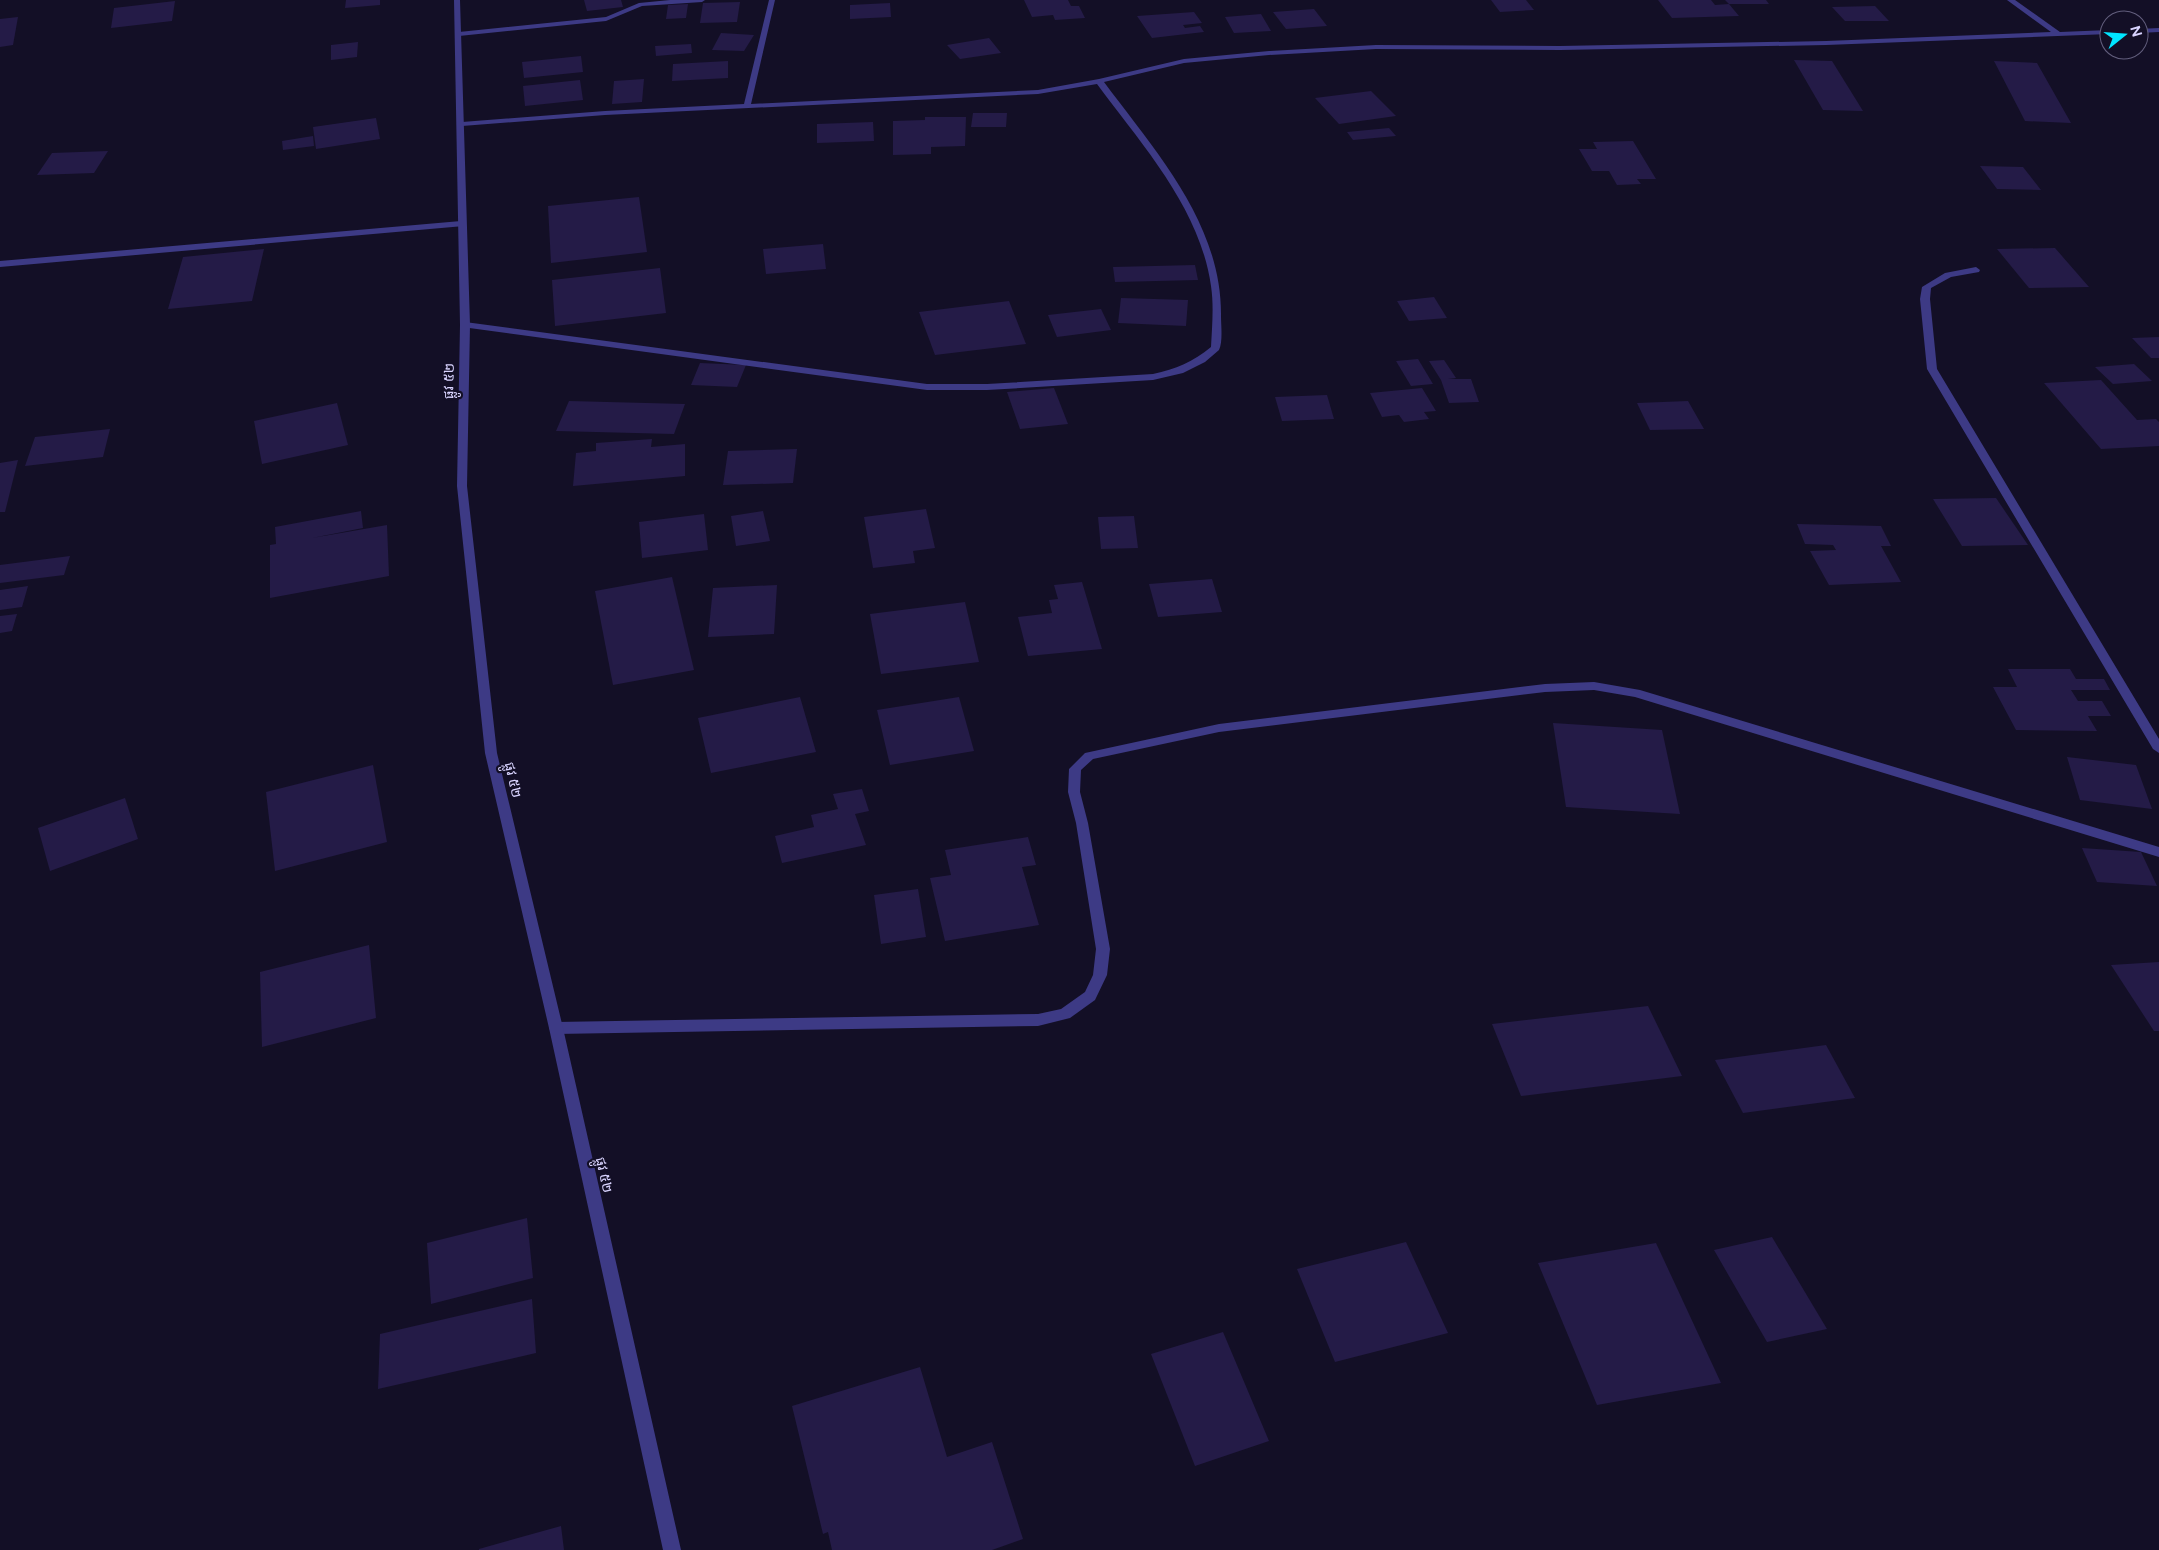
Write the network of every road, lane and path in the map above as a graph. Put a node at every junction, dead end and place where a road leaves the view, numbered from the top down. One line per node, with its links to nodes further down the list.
1 (457, 0): 7 (street, ផ្លូវ ៥២)
2 (702, 0): 7 (street)
3 (772, 0): 9 (street)
4 (2010, 0): 6 (street)
5 (2099, 32): 6 (street)
6 (2057, 33): 8 (street)
7 (459, 34): 10 (street, ផ្លូវ ៥២)
8 (1099, 81): 9 (street); 14 (street)
9 (747, 106): 10 (street)
10 (462, 124): 11 (street, ផ្លូវ ៥២)
11 (461, 224): 12 (street); 14 (street, ផ្លូវ ៥២)
12 (0, 264)
13 (1976, 270): 15 (street)
14 (465, 325): 17 (street, ផ្លូវ ៥២)
15 (2159, 749)
16 (2159, 852): 17 (street)
17 (556, 1028): 18 (street, ផ្លូវ ៥២)
18 (672, 1550)

